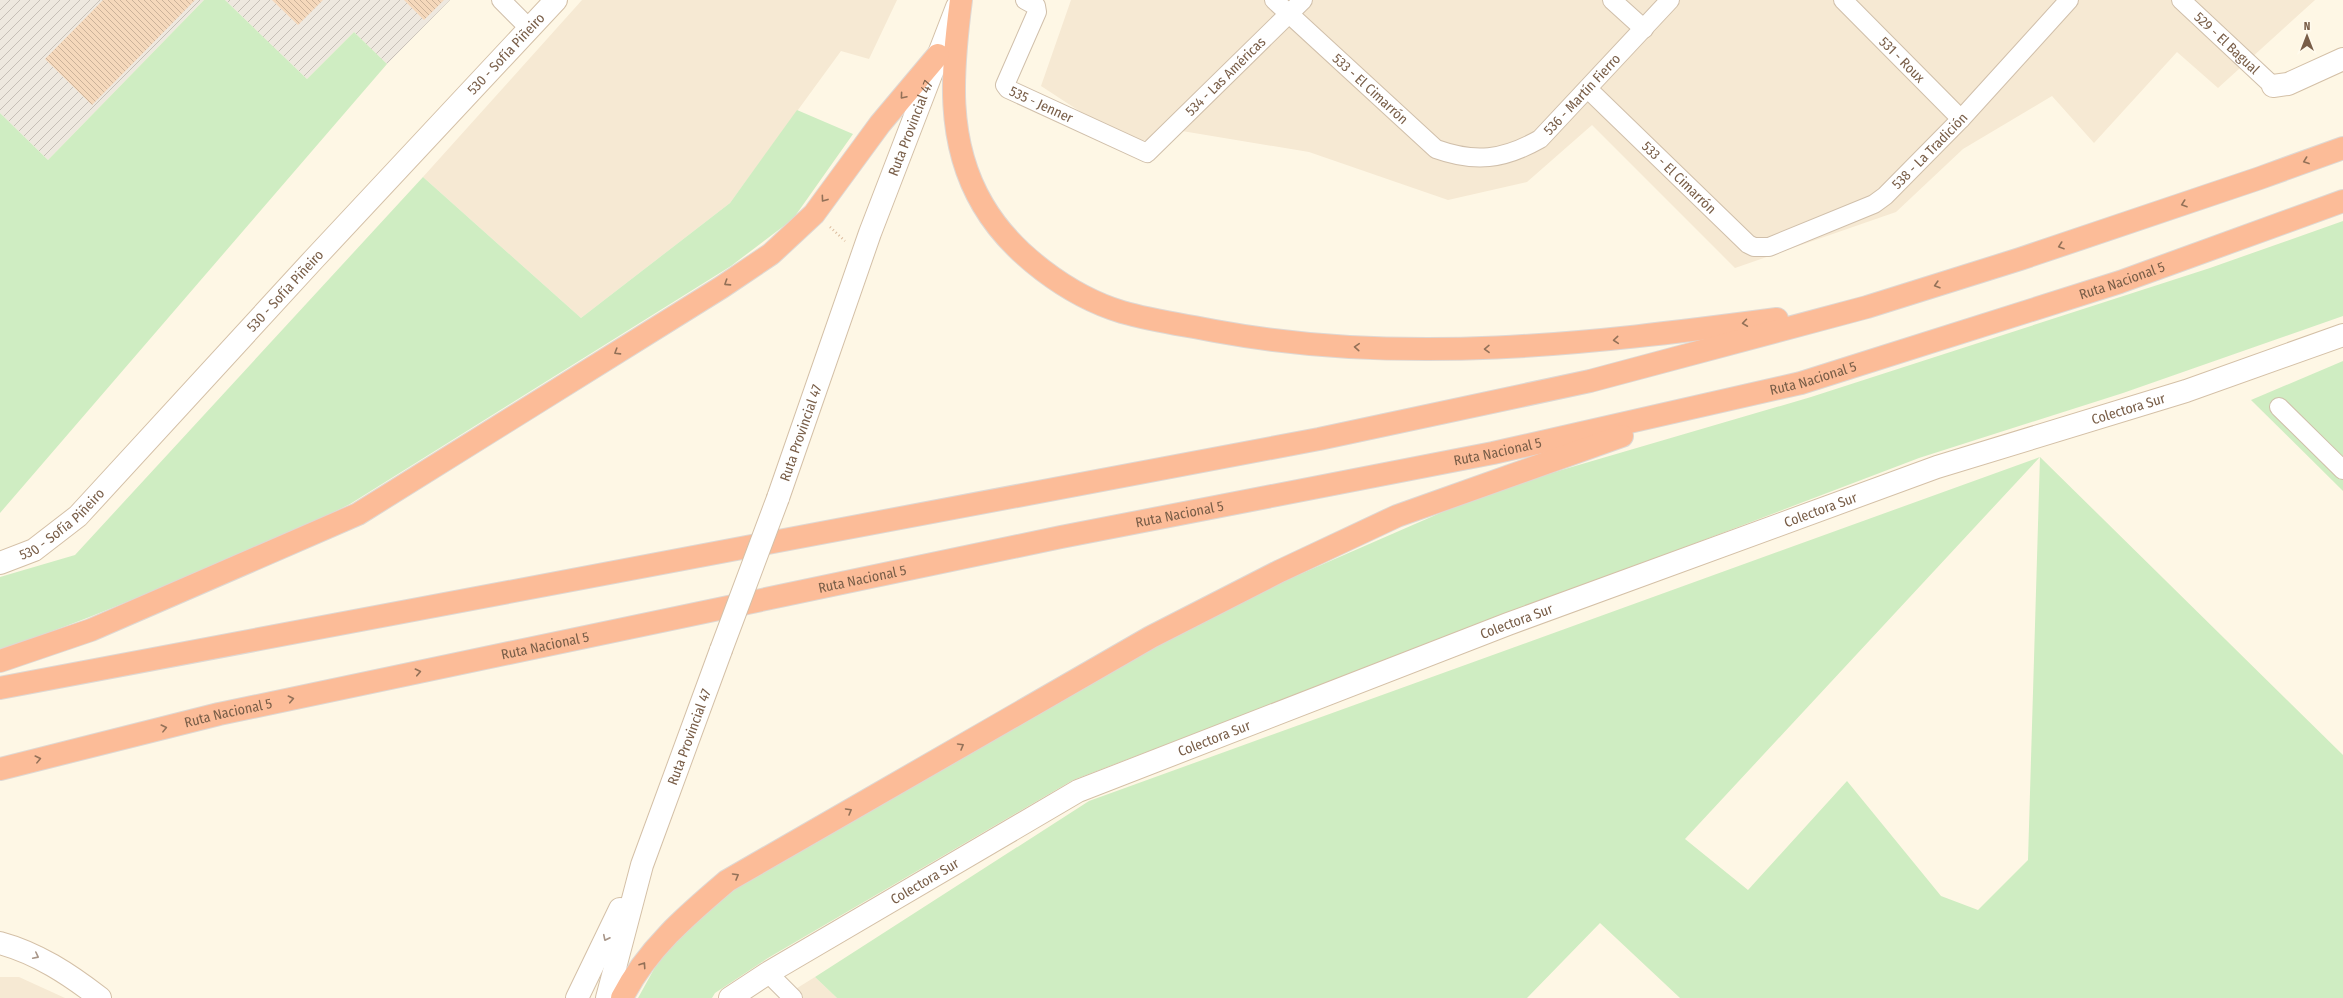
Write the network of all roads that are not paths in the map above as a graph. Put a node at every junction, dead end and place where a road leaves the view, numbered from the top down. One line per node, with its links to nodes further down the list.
1 (500, 0): 13 (street)
2 (556, 0): 13 (street, 530 - Sofía Piñeiro)
3 (961, 0): 15 (street, Ruta Provincial 47); 25 (highway, one-way to 3)
4 (1025, 0): 21 (street, 535 - Jenner)
5 (1274, 0): 12 (street, 533 - El Cimarrón)
6 (1303, 0): 12 (street, 534 - Las Américas)
7 (1612, 0): 14 (street)
8 (1670, 0): 14 (street, 536 - Martín Fierro)
9 (1843, 0): 19 (street, 531 - Roux)
10 (2070, 0): 19 (street, 538 - La Tradición)
11 (2181, 0): 17 (street, 529 - El Bagual)
12 (1289, 14): 21 (street, 534 - Las Américas); 22 (street, 533 - El Cimarrón)
13 (530, 29): 30 (street, 530 - Sofía Piñeiro)
14 (1644, 29): 18 (street, 536 - Martín Fierro)
15 (938, 55): 31 (highway, one-way to 31); 34 (street, Ruta Provincial 47, bridge)
16 (2343, 59): 17 (street)
17 (2273, 86)
18 (1588, 89): 22 (street, 536 - Martín Fierro); 24 (street, 533 - El Cimarrón)
19 (1961, 119): 24 (street, 538 - La Tradición)
20 (2343, 148): 25 (highway, one-way to 25)
21 (1147, 153)
22 (1476, 158)
23 (2343, 201): 27 (highway, Ruta Nacional 5)
24 (1754, 247)
25 (1867, 307): 32 (highway)
26 (2343, 335): 36 (street, Colectora Sur)
27 (1801, 383): 33 (highway, Ruta Nacional 5, one-way to 27); 40 (highway, one-way to 27)
28 (2279, 407): 29 (street)
29 (2343, 470)
30 (0, 563)
31 (0, 661)
32 (0, 688)
33 (0, 769)
34 (642, 865): 38 (street, Ruta Provincial 47, one-way to 38); 39 (street, Ruta Provincial 47)
35 (0, 943): 37 (street, one-way to 37)
36 (768, 974): 41 (street, Colectora Sur); 42 (street)
37 (100, 998)
38 (577, 998)
39 (607, 998)
40 (622, 998)
41 (730, 998)
42 (793, 998)

